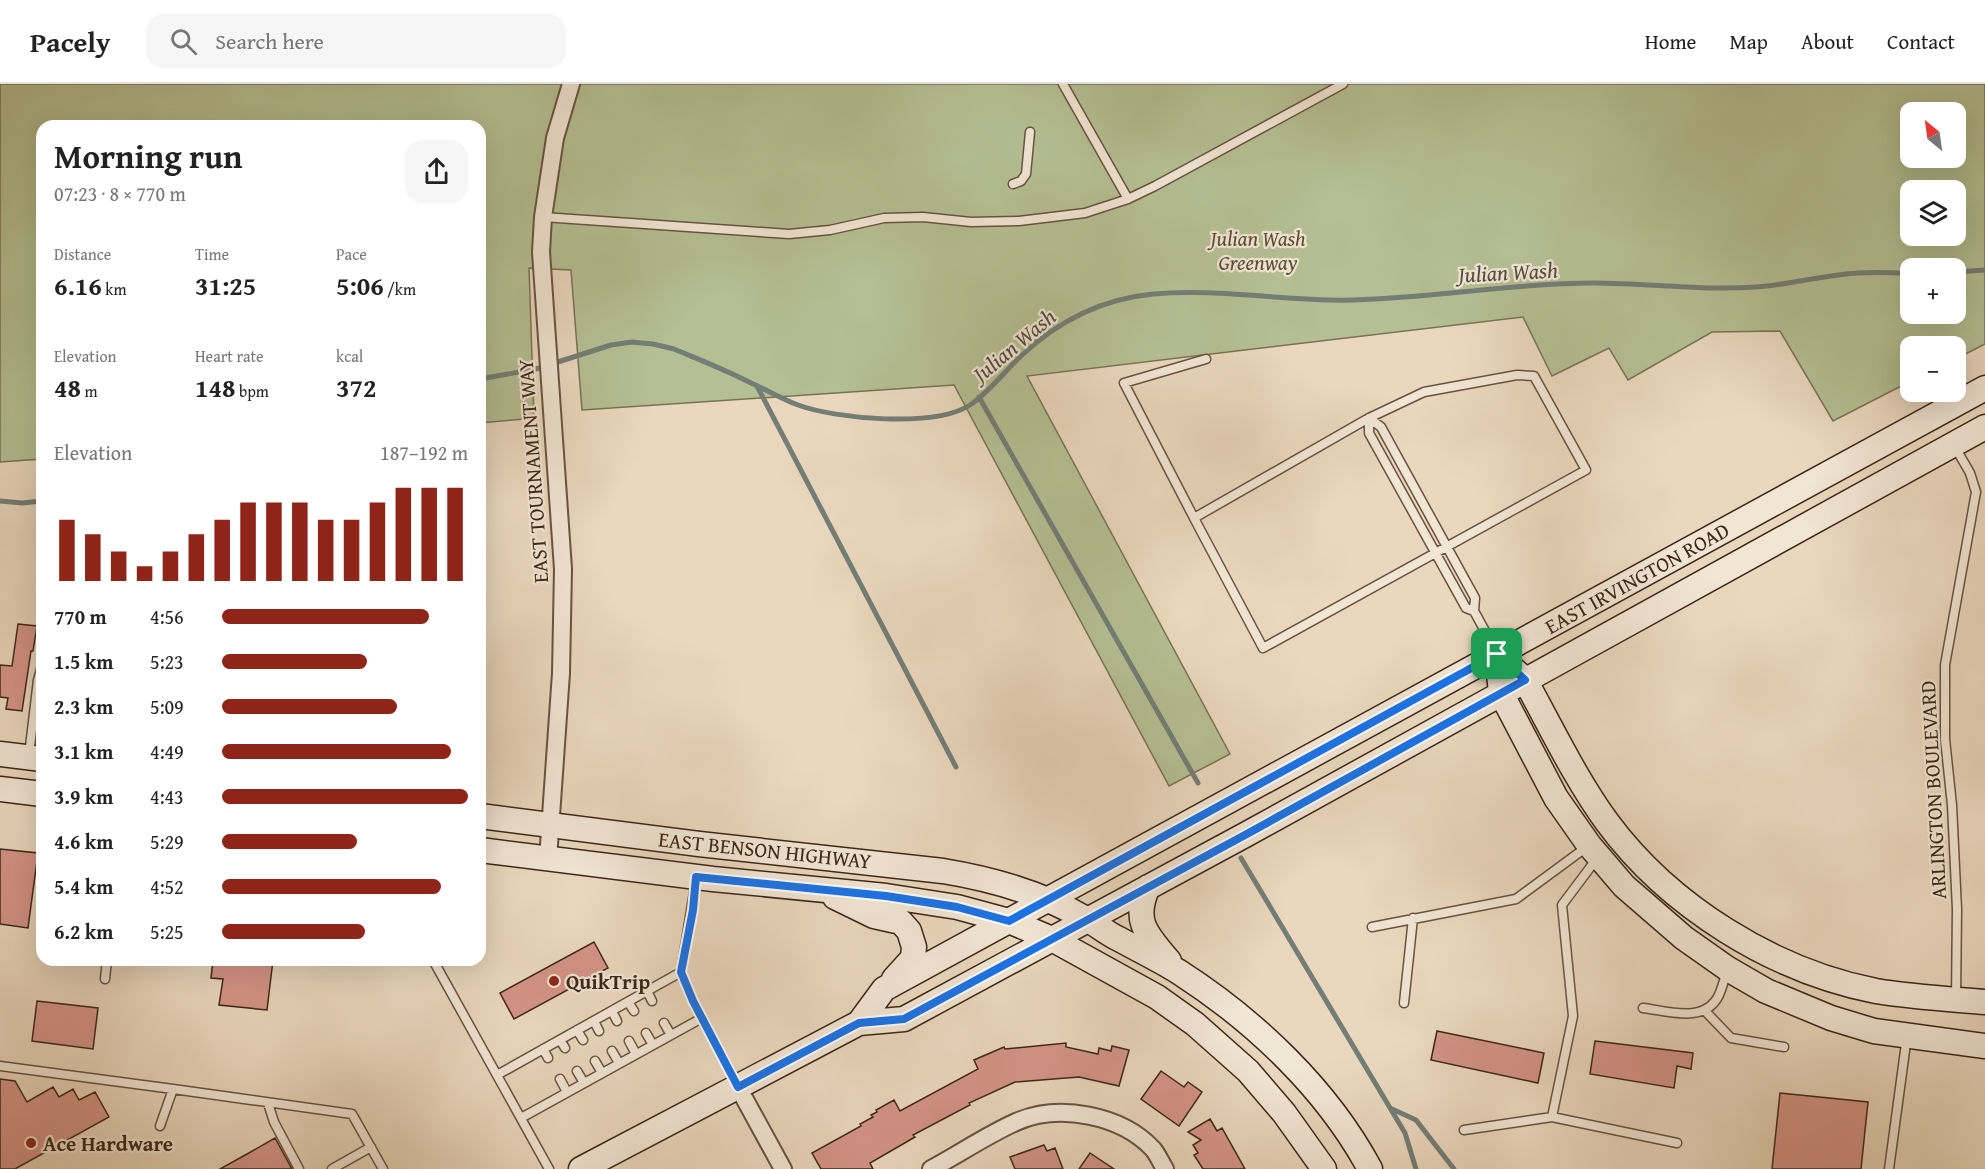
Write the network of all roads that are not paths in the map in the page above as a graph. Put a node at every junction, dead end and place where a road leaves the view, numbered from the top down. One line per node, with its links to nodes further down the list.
1 (571, 84): 7 (street, EAST TOURNAMENT WAY)
2 (1063, 84): 6 (lane)
3 (1343, 84): 6 (lane)
4 (1030, 132): 5 (lane)
5 (1013, 184)
6 (1128, 199): 7 (lane)
7 (543, 217): 26 (street, EAST TOURNAMENT WAY)
8 (1206, 359): 13 (lane)
9 (1985, 388): 17 (main road, EAST IRVINGTON ROAD)
10 (1369, 418): 13 (lane); 14 (lane); 14 (lane); 15 (lane)
11 (1985, 426): 12 (main road, EAST IRVINGTON ROAD)
12 (1953, 444): 18 (main road, EAST IRVINGTON ROAD); 47 (lane, ARLINGTON BOULEVARD)
13 (1194, 518): 15 (lane)
14 (1446, 545): 15 (lane); 16 (lane)
15 (1434, 552): 16 (lane)
16 (1474, 611): 17 (lane)
17 (1497, 654): 18 (main road); 19 (main road); 33 (main road, EAST IRVINGTON ROAD)
18 (1525, 680): 19 (main road, EAST IRVINGTON ROAD); 47 (main road)
19 (1501, 693): 28 (main road); 31 (main road, EAST IRVINGTON ROAD)
20 (36, 732): 22 (lane)
21 (0, 754): 22 (main road)
22 (35, 758)
23 (0, 789): 24 (main road)
24 (36, 793)
25 (486, 817): 26 (main road, EAST BENSON HIGHWAY)
26 (551, 825): 29 (street, EAST TOURNAMENT WAY); 33 (main road, EAST BENSON HIGHWAY)
27 (486, 851): 29 (main road, EAST BENSON HIGHWAY)
28 (1594, 851): 34 (lane); 41 (main road); 89 (lane)
29 (548, 859): 30 (main road, EAST BENSON HIGHWAY)
30 (696, 877): 32 (main road, EAST BENSON HIGHWAY); 42 (lane)
31 (1148, 887): 35 (main road, EAST IRVINGTON ROAD); 43 (main road)
32 (819, 890): 36 (main road, EAST BENSON HIGHWAY); 45 (main road)
33 (1047, 900): 35 (main road, EAST BENSON HIGHWAY); 36 (main road, EAST IRVINGTON ROAD)
34 (1413, 918): 37 (lane); 51 (lane)
35 (1088, 920): 38 (main road, EAST IRVINGTON ROAD); 43 (main road, EAST BENSON HIGHWAY)
36 (1009, 921): 38 (main road, EAST BENSON HIGHWAY); 45 (main road, EAST IRVINGTON ROAD)
37 (1372, 927)
38 (1052, 939): 60 (main road, EAST IRVINGTON ROAD); 103 (main road, EAST BENSON HIGHWAY)
39 (106, 966): 44 (lane)
40 (436, 966): 82 (lane)
41 (1728, 969): 55 (lane); 65 (main road)
42 (681, 972): 46 (lane); 56 (lane)
43 (1178, 972): 104 (main road)
44 (105, 979)
45 (884, 989): 60 (main road, EAST IRVINGTON ROAD)
46 (647, 991): 48 (lane); 49 (lane)
47 (1956, 999): 50 (main road)
48 (652, 1000)
49 (628, 1002): 53 (lane); 54 (lane)
50 (1985, 1002)
51 (1404, 1003)
52 (1643, 1008): 55 (lane)
53 (612, 1011): 57 (lane); 58 (lane)
54 (634, 1011)
55 (1705, 1011): 71 (lane)
56 (702, 1018): 64 (lane); 85 (lane)
57 (594, 1021): 61 (lane); 62 (lane)
58 (617, 1021)
59 (664, 1023): 64 (lane)
60 (859, 1023): 85 (main road, EAST IRVINGTON ROAD)
61 (577, 1030): 66 (lane); 67 (lane)
62 (600, 1031)
63 (646, 1033): 69 (lane)
64 (671, 1035): 69 (lane)
65 (1907, 1036): 70 (main road); 105 (lane)
66 (560, 1040): 72 (lane); 73 (lane)
67 (582, 1040)
68 (629, 1041): 75 (lane)
69 (653, 1045): 75 (lane)
70 (1985, 1046)
71 (1784, 1047)
72 (565, 1048)
73 (543, 1049): 76 (lane); 82 (lane)
74 (612, 1051): 78 (lane)
75 (636, 1054): 78 (lane)
76 (548, 1058)
77 (595, 1061): 81 (lane)
78 (619, 1064): 81 (lane)
79 (0, 1066): 86 (lane)
80 (577, 1071): 84 (lane)
81 (602, 1073): 84 (lane)
82 (497, 1075): 90 (lane)
83 (560, 1079): 87 (lane)
84 (584, 1083): 87 (lane)
85 (738, 1087): 99 (main road, EAST IRVINGTON ROAD); 100 (street)
86 (173, 1089): 88 (lane); 91 (lane)
87 (567, 1092): 90 (lane)
88 (268, 1103): 94 (lane); 95 (lane)
89 (1552, 1117): 92 (lane); 93 (lane)
90 (521, 1118): 98 (lane)
91 (160, 1126)
92 (1464, 1130)
93 (1677, 1143)
94 (371, 1147): 96 (lane); 97 (lane)
95 (299, 1169)
96 (332, 1169)
97 (383, 1169)
98 (549, 1169)
99 (581, 1169)
100 (783, 1169)
101 (931, 1169): 102 (street)
102 (1165, 1169)
103 (1324, 1169)
104 (1370, 1169)
105 (1889, 1169)

